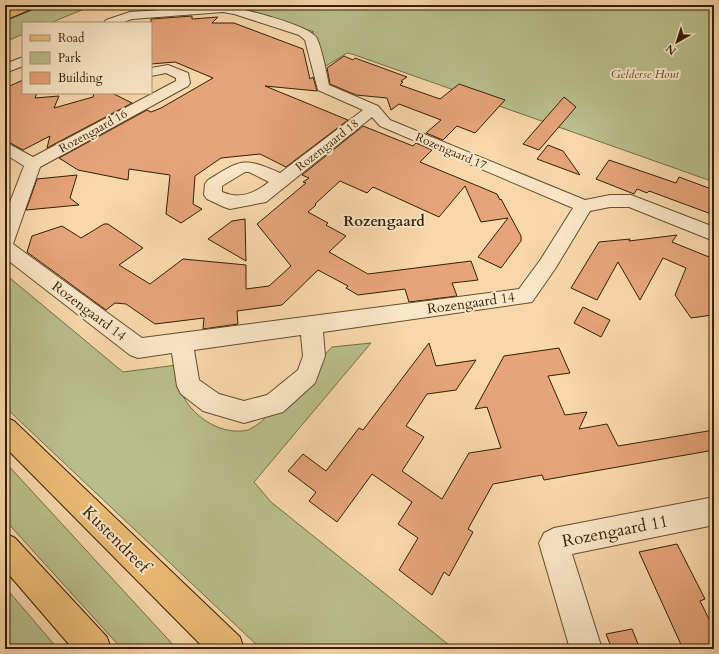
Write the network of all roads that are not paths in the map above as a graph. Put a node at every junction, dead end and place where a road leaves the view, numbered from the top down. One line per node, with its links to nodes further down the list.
1 (32, 5): 2 (main road)
2 (5, 16)
3 (113, 22): 8 (street, Rozengaard 17)
4 (22, 61): 5 (street)
5 (5, 69)
6 (152, 72): 7 (street, Rozengaard 16)
7 (147, 96): 10 (street, Rozengaard 16)
8 (373, 109): 11 (street, Rozengaard 18); 12 (street, Rozengaard 17)
9 (5, 147): 10 (street)
10 (33, 164): 14 (street)
11 (282, 181)
12 (584, 206): 13 (street); 16 (street, Rozengaard 14)
13 (714, 234)
14 (5, 240)
15 (5, 248): 17 (street, Rozengaard 14)
16 (311, 325): 17 (street, Rozengaard 14); 17 (street)
17 (182, 342)
18 (5, 430): 22 (main road, Kustendreef)
19 (714, 511): 23 (street, Rozengaard 11)
20 (5, 548): 21 (main road)
21 (95, 649)
22 (228, 649)
23 (586, 649)

